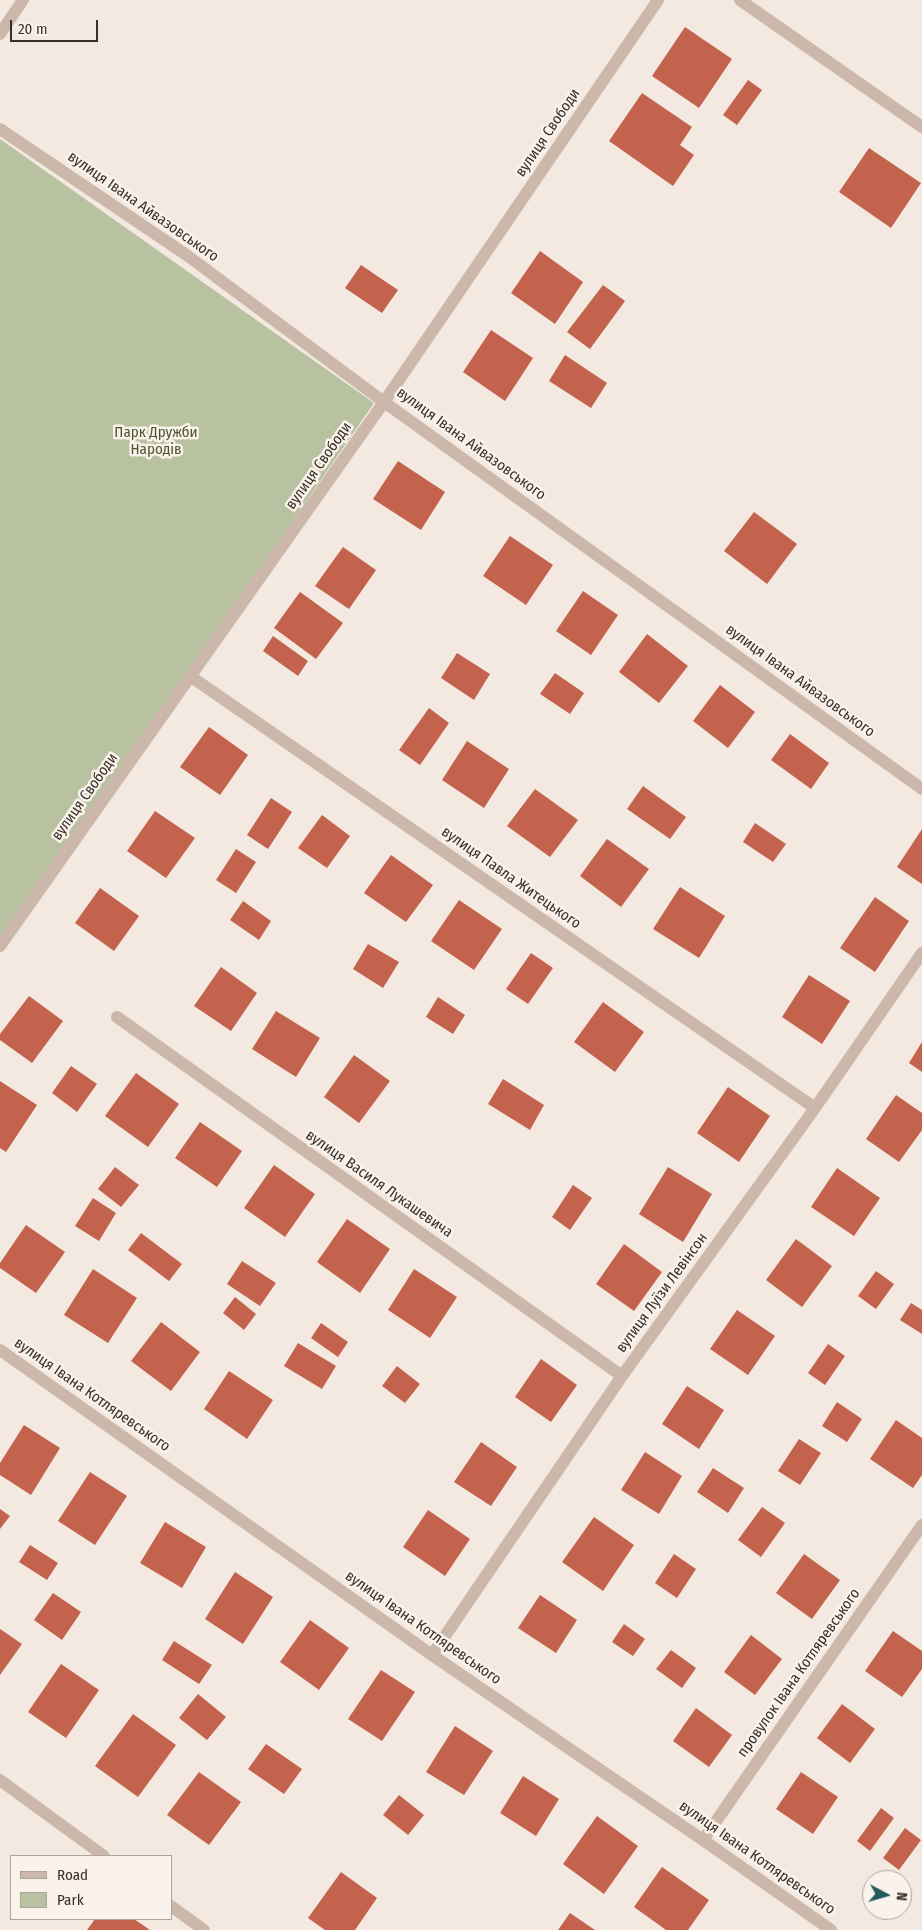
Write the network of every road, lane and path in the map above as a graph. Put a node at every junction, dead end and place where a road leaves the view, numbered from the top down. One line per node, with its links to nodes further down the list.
1 (23, 0): 4 (street)
2 (658, 0): 7 (street, вулиця Свободи)
3 (740, 0): 5 (street)
4 (0, 34)
5 (922, 127)
6 (0, 129): 7 (street, вулиця Івана Айвазовського)
7 (384, 402): 8 (street, вулиця Свободи); 9 (street, вулиця Івана Айвазовського)
8 (190, 676): 10 (street, вулиця Свободи); 13 (street, вулиця Павла Житецького)
9 (922, 789)
10 (0, 946)
11 (922, 953): 13 (street, вулиця Луїзи Левінсон)
12 (117, 1017): 15 (street, вулиця Василя Лукашевича)
13 (815, 1108): 15 (street, вулиця Луїзи Левінсон)
14 (0, 1350): 17 (street, вулиця Івана Котляревського)
15 (622, 1376): 17 (street, вулиця Луїзи Левінсон)
16 (922, 1525): 19 (street, провулок Івана Котляревського)
17 (432, 1655): 19 (street, вулиця Івана Котляревського)
18 (0, 1780): 20 (street)
19 (703, 1840): 23 (street, вулиця Івана Котляревського)
20 (103, 1855)
21 (172, 1907): 22 (street)
22 (204, 1930)
23 (831, 1930)

